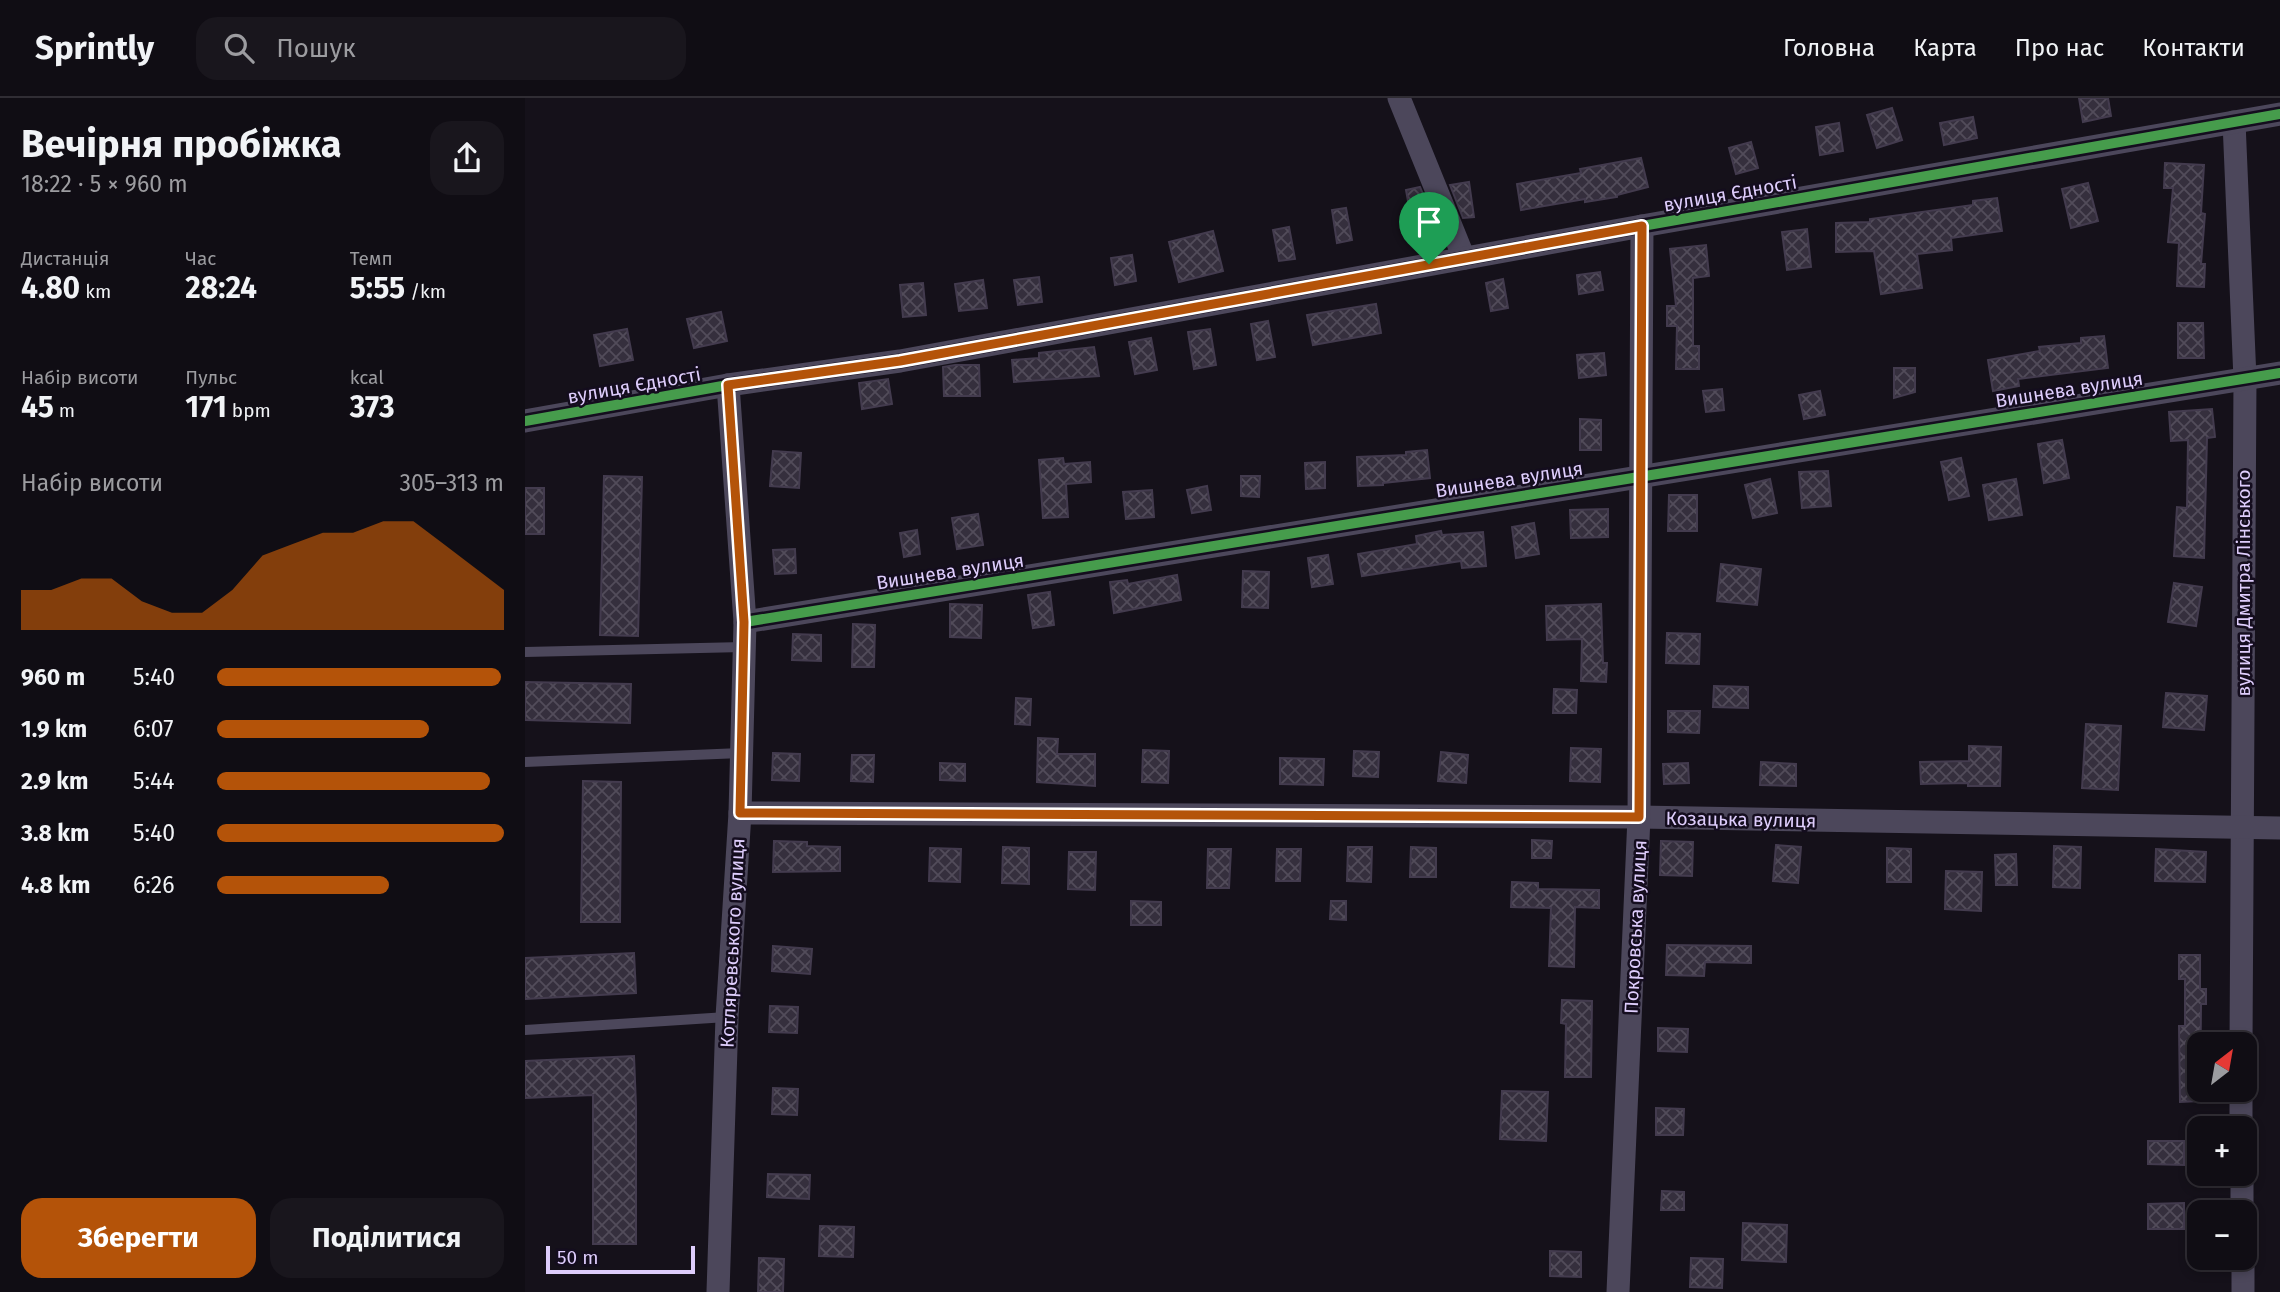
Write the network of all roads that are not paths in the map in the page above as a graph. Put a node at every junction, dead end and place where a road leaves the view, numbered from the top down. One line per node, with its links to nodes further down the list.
1 (1399, 98): 5 (street)
2 (2280, 114): 3 (street, вулиця Єдності)
3 (2234, 122): 4 (street, вулиця Єдності); 7 (street, вулиця Дмитра Лінського)
4 (1642, 226): 5 (street, вулиця Єдності); 10 (street, Покровська вулиця)
5 (1464, 258): 8 (street, вулиця Єдності)
6 (2280, 373): 7 (street, Вишнева вулиця)
7 (2245, 379): 10 (street, Вишнева вулиця); 18 (street, вулиця Дмитра Лінського)
8 (728, 385): 9 (street, вулиця Єдності); 11 (street, Котляревського вулиця)
9 (525, 421)
10 (1642, 475): 11 (street, Вишнева вулиця); 17 (street, Покровська вулиця)
11 (744, 622): 12 (street, Котляревського вулиця)
12 (744, 648): 13 (lane); 14 (street, Котляревського вулиця)
13 (525, 652)
14 (741, 752): 15 (lane); 16 (street, Котляревського вулиця)
15 (525, 762)
16 (740, 813): 17 (street, Козацька вулиця); 20 (street, Котляревського вулиця)
17 (1639, 817): 18 (street, Козацька вулиця); 25 (street, Покровська вулиця)
18 (2241, 828): 19 (street, Козацька вулиця); 22 (street, вулиця Дмитра Лінського)
19 (2280, 828)
20 (726, 1017): 21 (lane); 24 (street, Котляревського вулиця)
21 (525, 1030)
22 (2241, 1032)
23 (2243, 1270): 26 (street)
24 (718, 1292)
25 (1618, 1292)
26 (2243, 1292)

